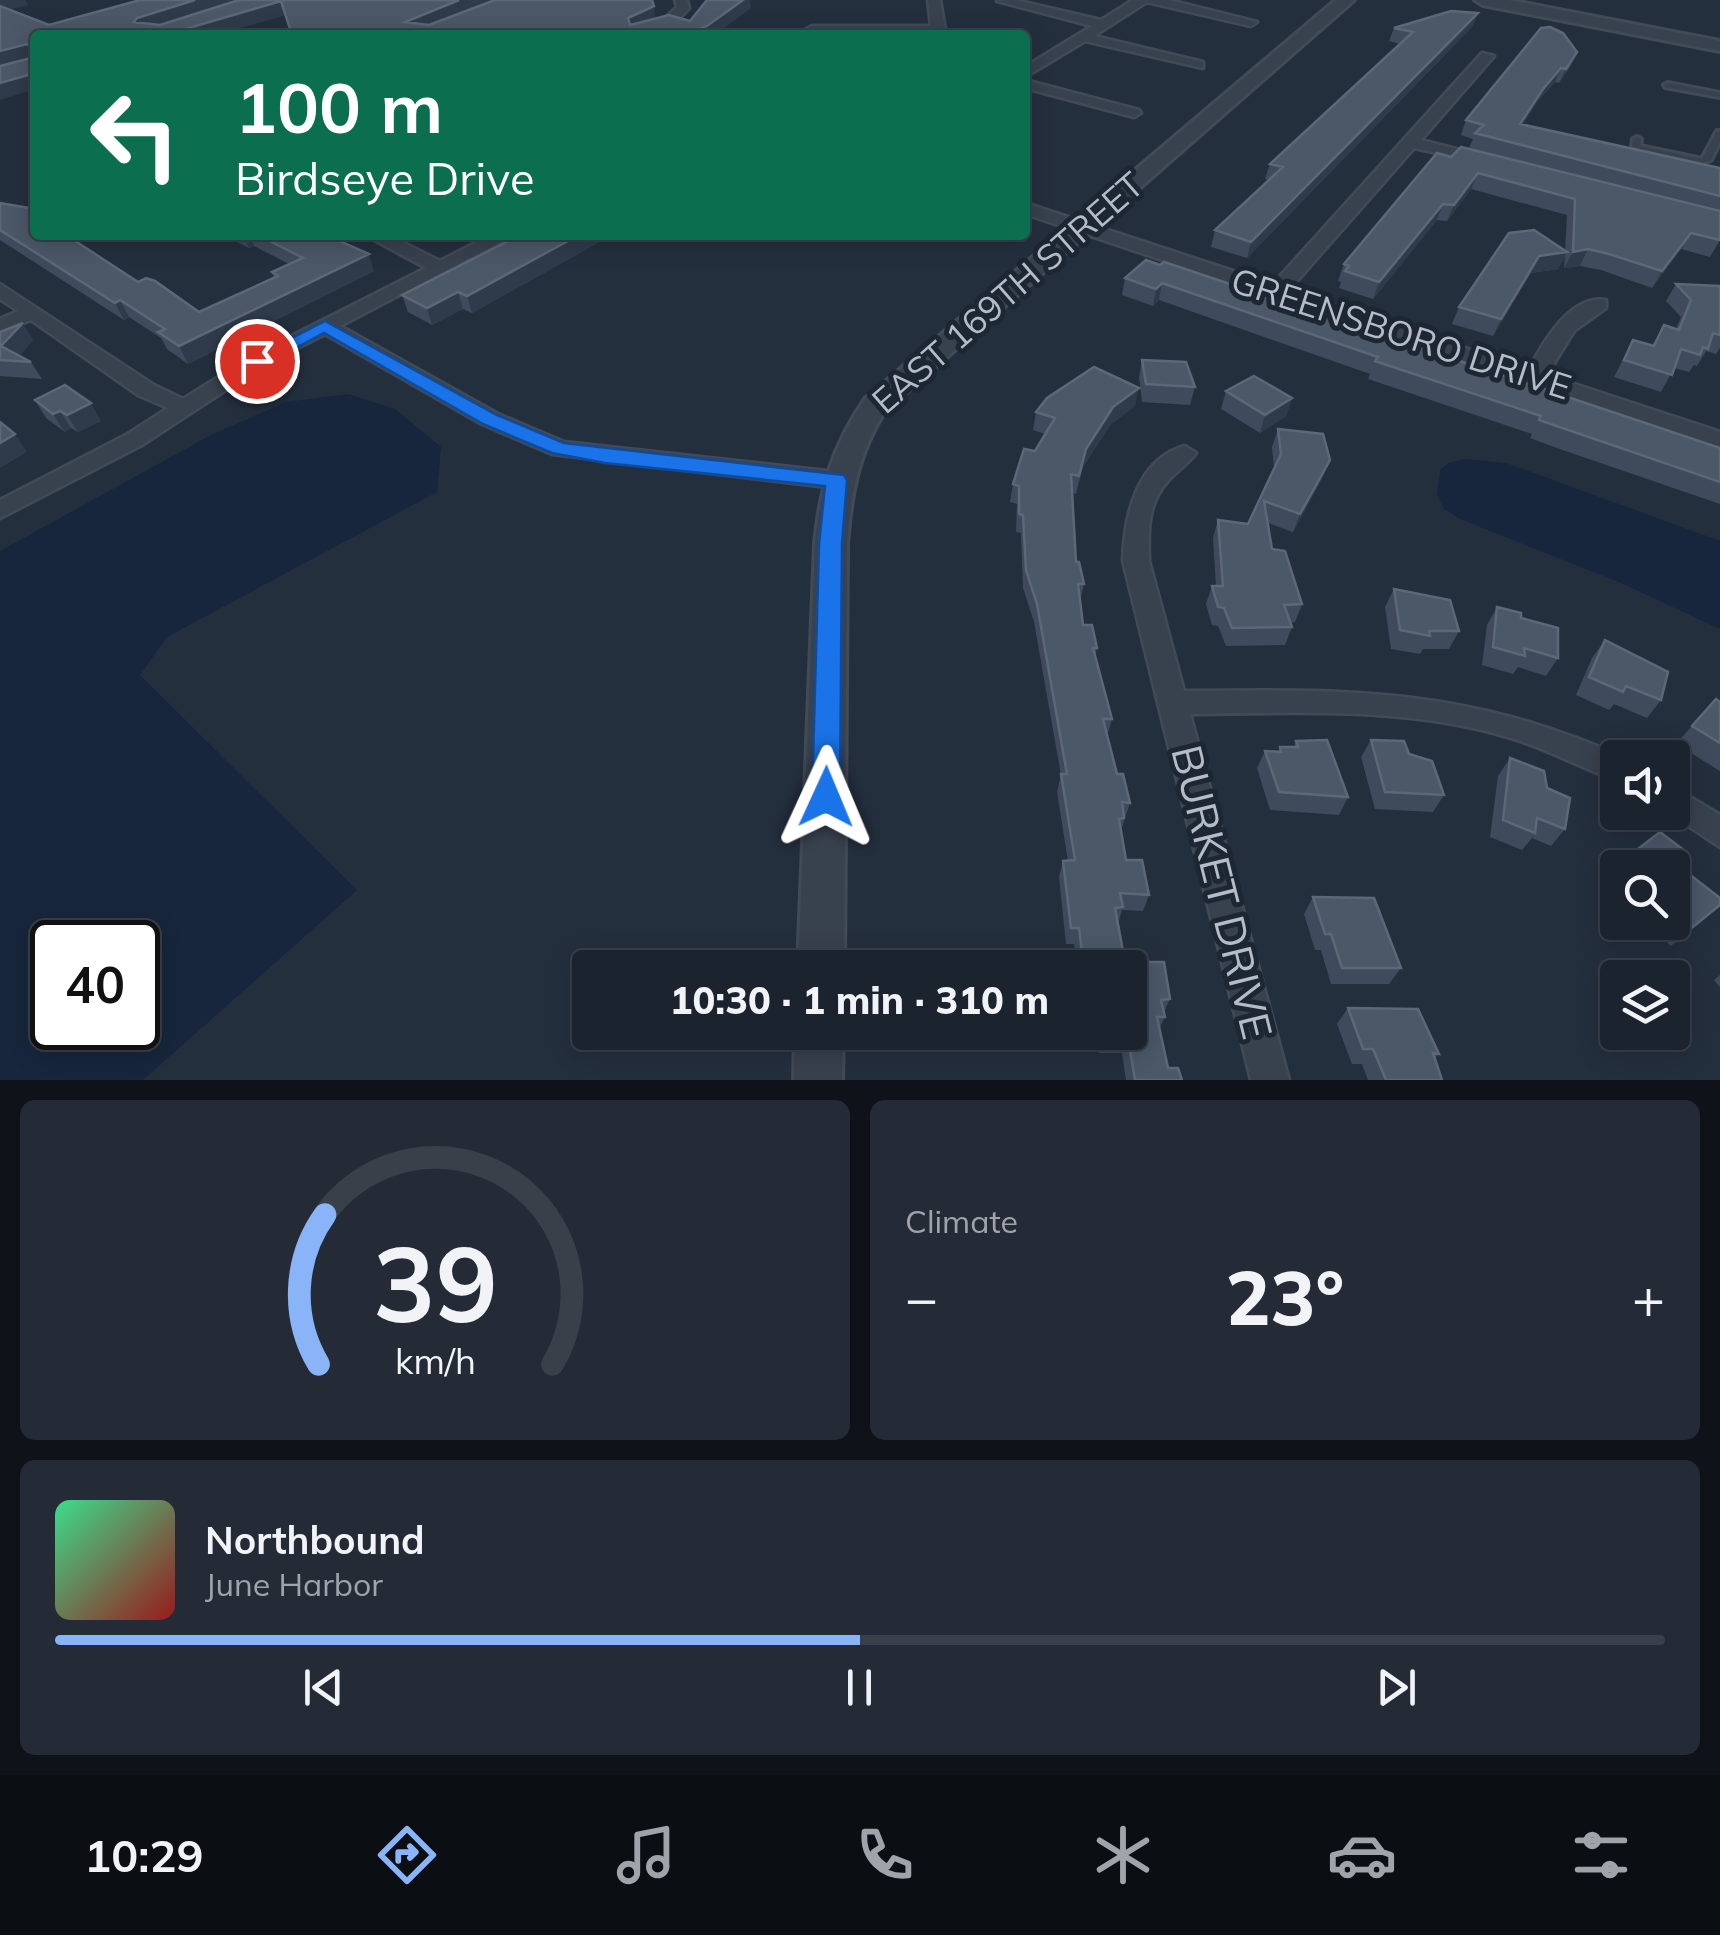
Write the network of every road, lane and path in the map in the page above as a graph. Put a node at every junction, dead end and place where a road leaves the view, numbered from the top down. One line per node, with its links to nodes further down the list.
1 (681, 0): 10 (street)
2 (934, 0): 11 (street)
3 (1142, 0): 9 (street)
4 (1152, 0): 8 (street)
5 (1346, 0): 26 (street, EAST 169TH STREET)
6 (1483, 0): 13 (street)
7 (1003, 1): 9 (street)
8 (1251, 22)
9 (1102, 24): 12 (street)
10 (649, 30)
11 (938, 30)
12 (1083, 36): 15 (street); 16 (street)
13 (1720, 46)
14 (1487, 56): 23 (street)
15 (1198, 65)
16 (1030, 70)
17 (1030, 85): 20 (street)
18 (1668, 85): 19 (lane)
19 (1720, 95)
20 (1134, 113)
21 (1720, 133): 22 (lane)
22 (1637, 140)
23 (1411, 142): 24 (street); 31 (street)
24 (1508, 166)
25 (1030, 210): 26 (street, GREENSBORO DRIVE)
26 (1082, 227): 31 (street, GREENSBORO DRIVE); 40 (street, EAST 169TH STREET)
27 (384, 240): 29 (street)
28 (494, 240): 29 (street)
29 (440, 268): 35 (street)
30 (0, 290): 33 (street)
31 (1276, 292): 36 (street, GREENSBORO DRIVE)
32 (1599, 304): 36 (street)
33 (32, 312): 34 (street); 37 (street)
34 (0, 326)
35 (325, 326): 37 (street); 40 (street)
36 (1535, 378): 38 (street, GREENSBORO DRIVE)
37 (184, 407): 41 (street)
38 (1720, 440)
39 (1185, 453): 42 (street, BURKET DRIVE)
40 (836, 480): 46 (street, EAST 169TH STREET)
41 (0, 510)
42 (1176, 703): 43 (street); 49 (street, BURKET DRIVE)
43 (1600, 760)
44 (1690, 812): 45 (street)
45 (1720, 833)
46 (821, 950)
47 (819, 1050): 48 (street)
48 (818, 1080)
49 (1270, 1080)

